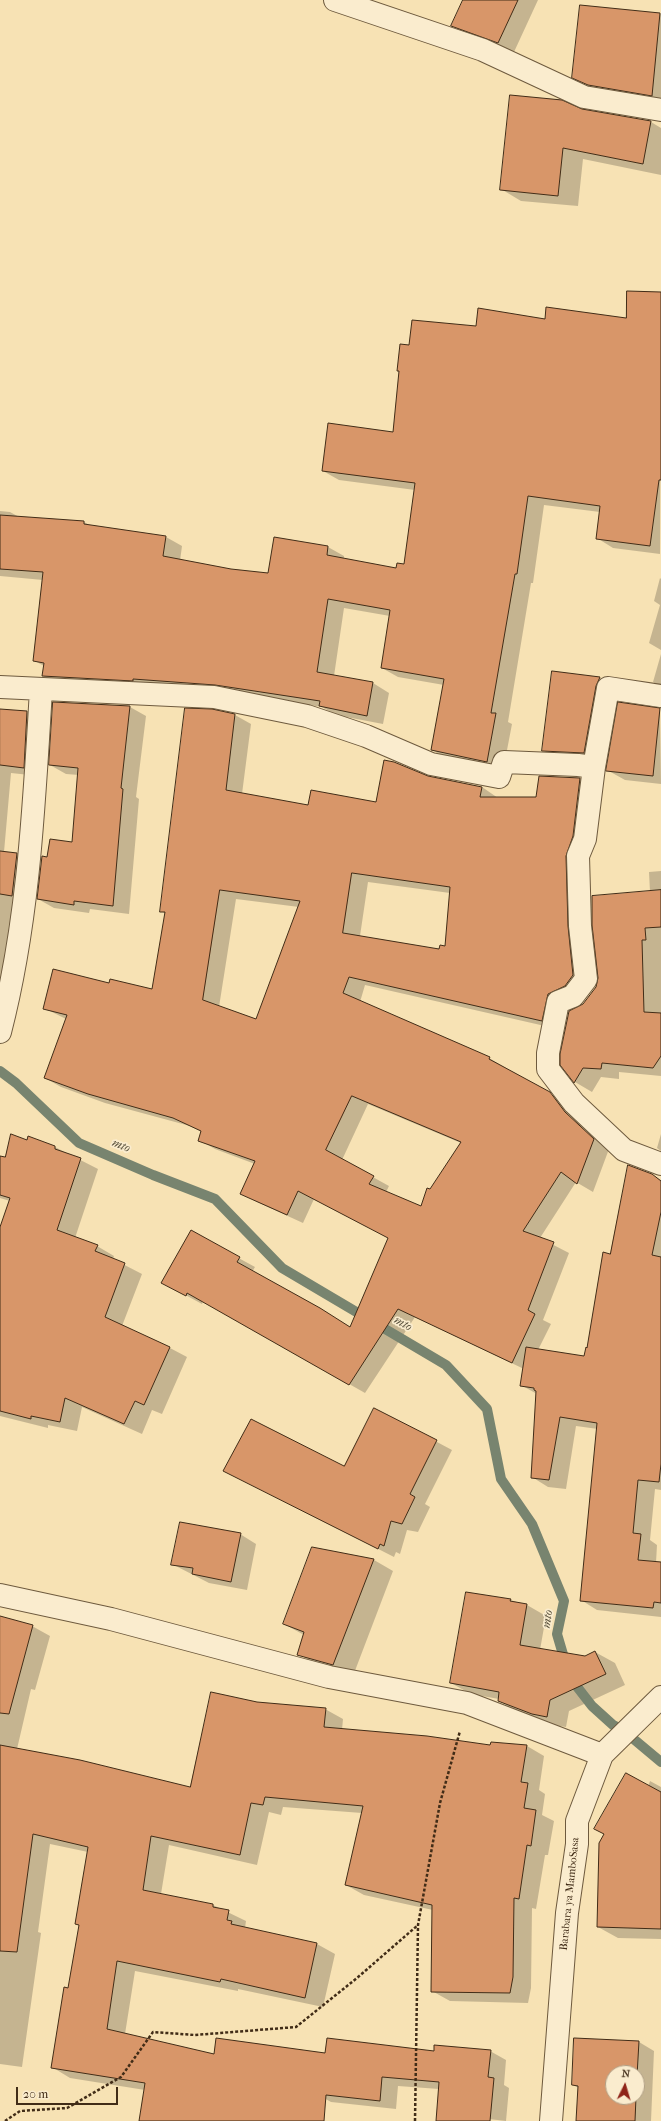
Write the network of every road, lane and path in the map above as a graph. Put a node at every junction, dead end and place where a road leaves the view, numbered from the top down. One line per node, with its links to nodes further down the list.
1 (335, 0): 2 (street)
2 (661, 110)
3 (0, 687): 4 (street)
4 (41, 690): 6 (street); 7 (street)
5 (661, 696): 6 (street)
6 (594, 767): 8 (street)
7 (0, 1032)
8 (661, 1164)
9 (0, 1595): 11 (street)
10 (661, 1696): 12 (street, Barabara ya MamboSasa)
11 (467, 1703): 12 (street); 13 (path)
12 (602, 1755): 16 (street, Barabara ya MamboSasa)
13 (418, 1925): 14 (path); 15 (path)
14 (5, 2121)
15 (415, 2121)
16 (551, 2121)

